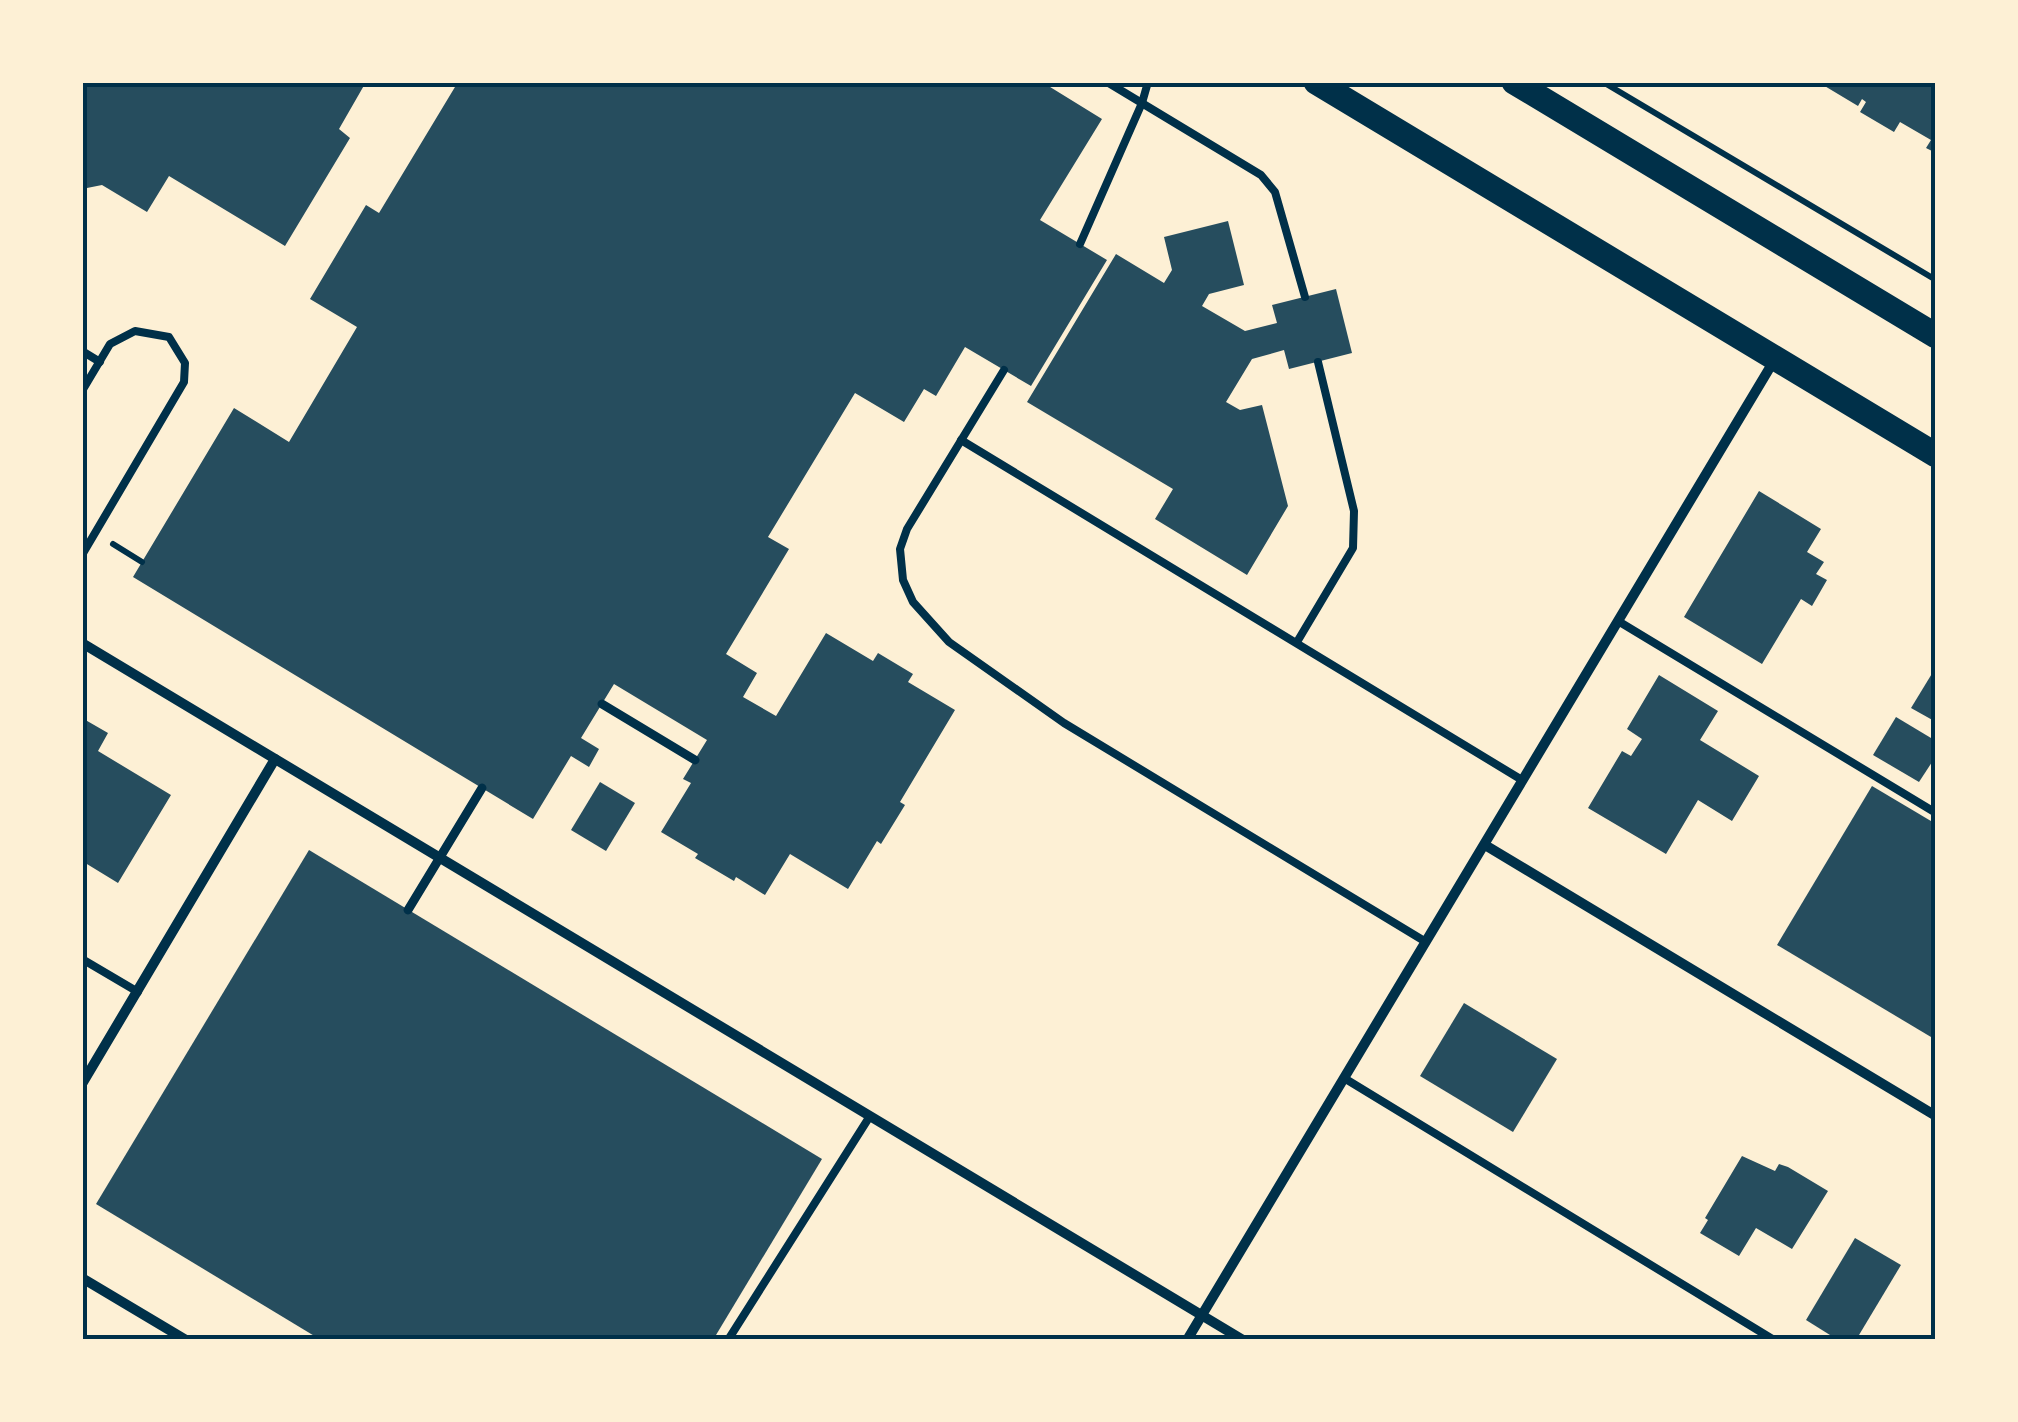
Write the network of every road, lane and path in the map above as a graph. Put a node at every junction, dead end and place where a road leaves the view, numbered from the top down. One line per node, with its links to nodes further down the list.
1 (1107, 82): 6 (lane)
2 (1148, 82): 6 (lane)
3 (1316, 82): 12 (main road)
4 (1514, 82): 10 (main road)
5 (1603, 82): 8 (path)
6 (1142, 103): 7 (lane); 9 (lane)
7 (1080, 244)
8 (1936, 280)
9 (1305, 297)
10 (1936, 336)
11 (82, 351): 13 (lane)
12 (1775, 358): 18 (main road); 20 (street)
13 (100, 362): 16 (lane); 19 (lane)
14 (1318, 362): 21 (lane)
15 (1004, 370): 17 (lane)
16 (82, 390)
17 (961, 440): 21 (lane); 31 (lane)
18 (1936, 455)
19 (82, 555)
20 (1618, 620): 26 (street); 28 (lane)
21 (1297, 642): 26 (lane)
22 (82, 643): 24 (street)
23 (602, 704): 25 (street)
24 (275, 759): 33 (street); 36 (street)
25 (695, 760)
26 (1522, 780): 29 (street)
27 (482, 788): 30 (street)
28 (1936, 813)
29 (1484, 845): 31 (street); 37 (street)
30 (408, 910)
31 (1426, 942): 34 (street)
32 (82, 959): 33 (lane)
33 (138, 992): 35 (street)
34 (1344, 1078): 39 (street); 44 (lane)
35 (82, 1084)
36 (870, 1116): 39 (street); 41 (lane)
37 (1936, 1116)
38 (82, 1278): 40 (street)
39 (1202, 1315): 42 (street); 43 (street)
40 (186, 1340)
41 (728, 1340)
42 (1187, 1340)
43 (1242, 1340)
44 (1774, 1340)

